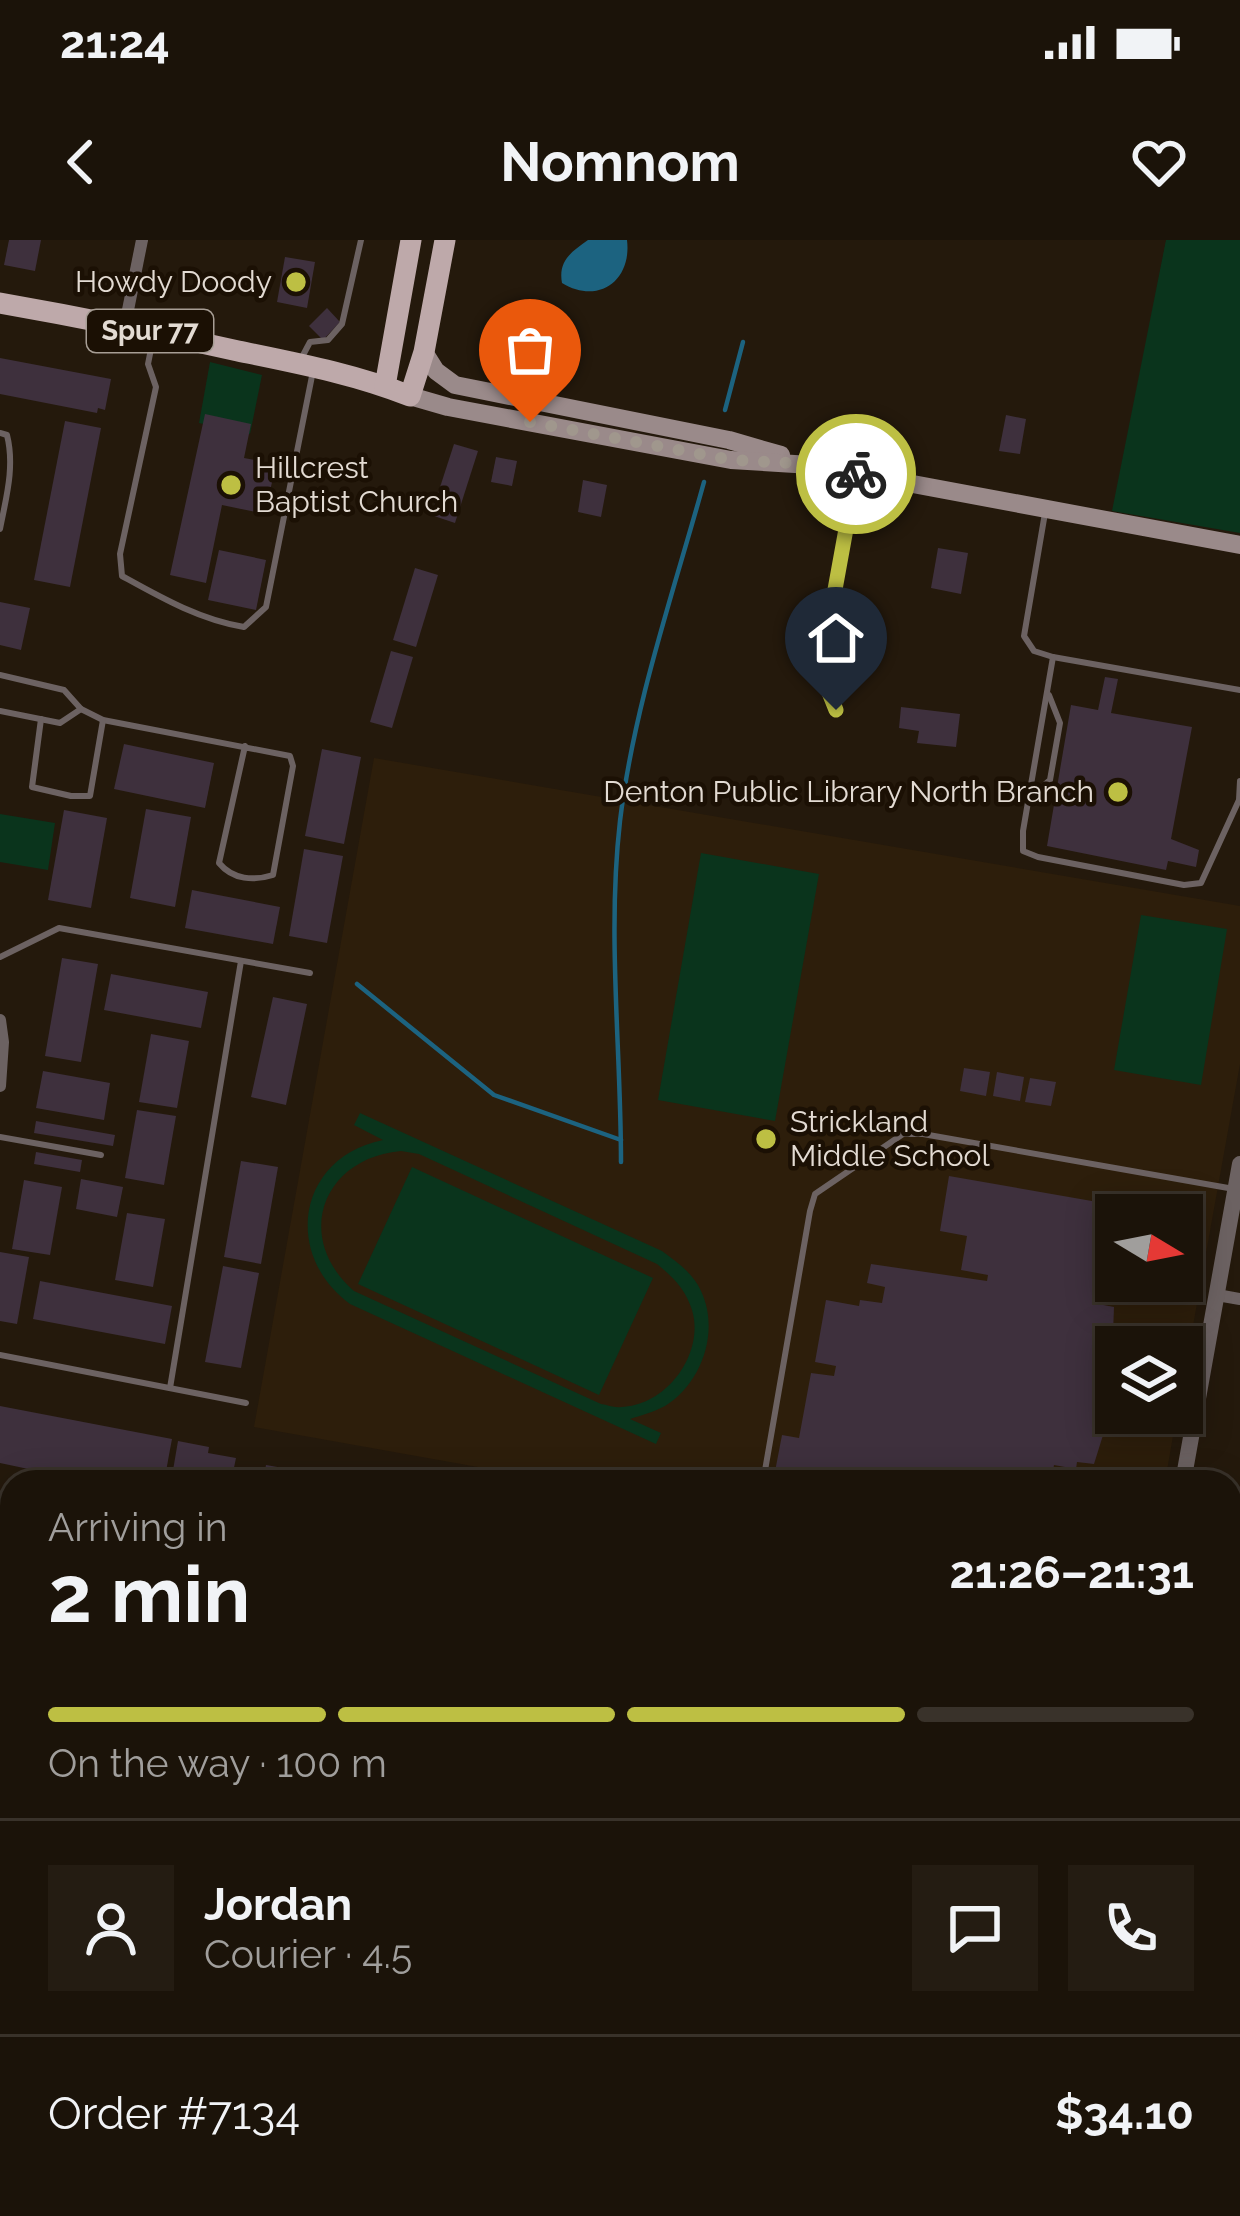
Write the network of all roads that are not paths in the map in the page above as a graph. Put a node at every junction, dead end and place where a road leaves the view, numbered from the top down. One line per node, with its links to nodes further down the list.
1 (142, 240): 6 (street)
2 (361, 240): 9 (lane)
3 (412, 240): 10 (main road)
4 (445, 240): 8 (main road)
5 (0, 303): 6 (main road, Spur 77)
6 (125, 325): 7 (main road, Spur 77)
7 (154, 332): 9 (main road, Spur 77); 9 (lane)
8 (424, 352): 11 (main road); 13 (main road)
9 (306, 365): 10 (main road, Spur 77)
10 (385, 386): 11 (main road, Spur 77)
11 (410, 396): 13 (main road)
12 (0, 433): 16 (lane)
13 (811, 464): 14 (main road)
14 (856, 473): 15 (main road); 23 (street)
15 (1046, 509): 17 (main road); 18 (lane)
16 (0, 530)
17 (1240, 545)
18 (1053, 657): 20 (lane); 21 (lane)
19 (0, 675): 22 (lane)
20 (1240, 690)
21 (1048, 692): 29 (lane); 29 (lane)
22 (81, 709): 25 (lane); 26 (lane)
23 (836, 710)
24 (0, 711): 25 (lane)
25 (41, 719): 26 (lane)
26 (103, 720): 27 (lane)
27 (244, 746): 27 (lane)
28 (1240, 782): 29 (lane)
29 (1031, 796)
30 (0, 957): 31 (lane)
31 (242, 961): 32 (lane); 43 (lane)
32 (310, 973)
33 (0, 1020): 34 (street)
34 (0, 1075): 35 (street)
35 (0, 1086)
36 (0, 1137): 37 (lane)
37 (101, 1155)
38 (1240, 1163): 39 (street)
39 (1235, 1190): 40 (street); 45 (lane)
40 (1217, 1295): 41 (street); 46 (street)
41 (1240, 1299)
42 (0, 1355): 43 (lane)
43 (170, 1388): 44 (lane)
44 (246, 1403)
45 (765, 1470)
46 (1185, 1470)

